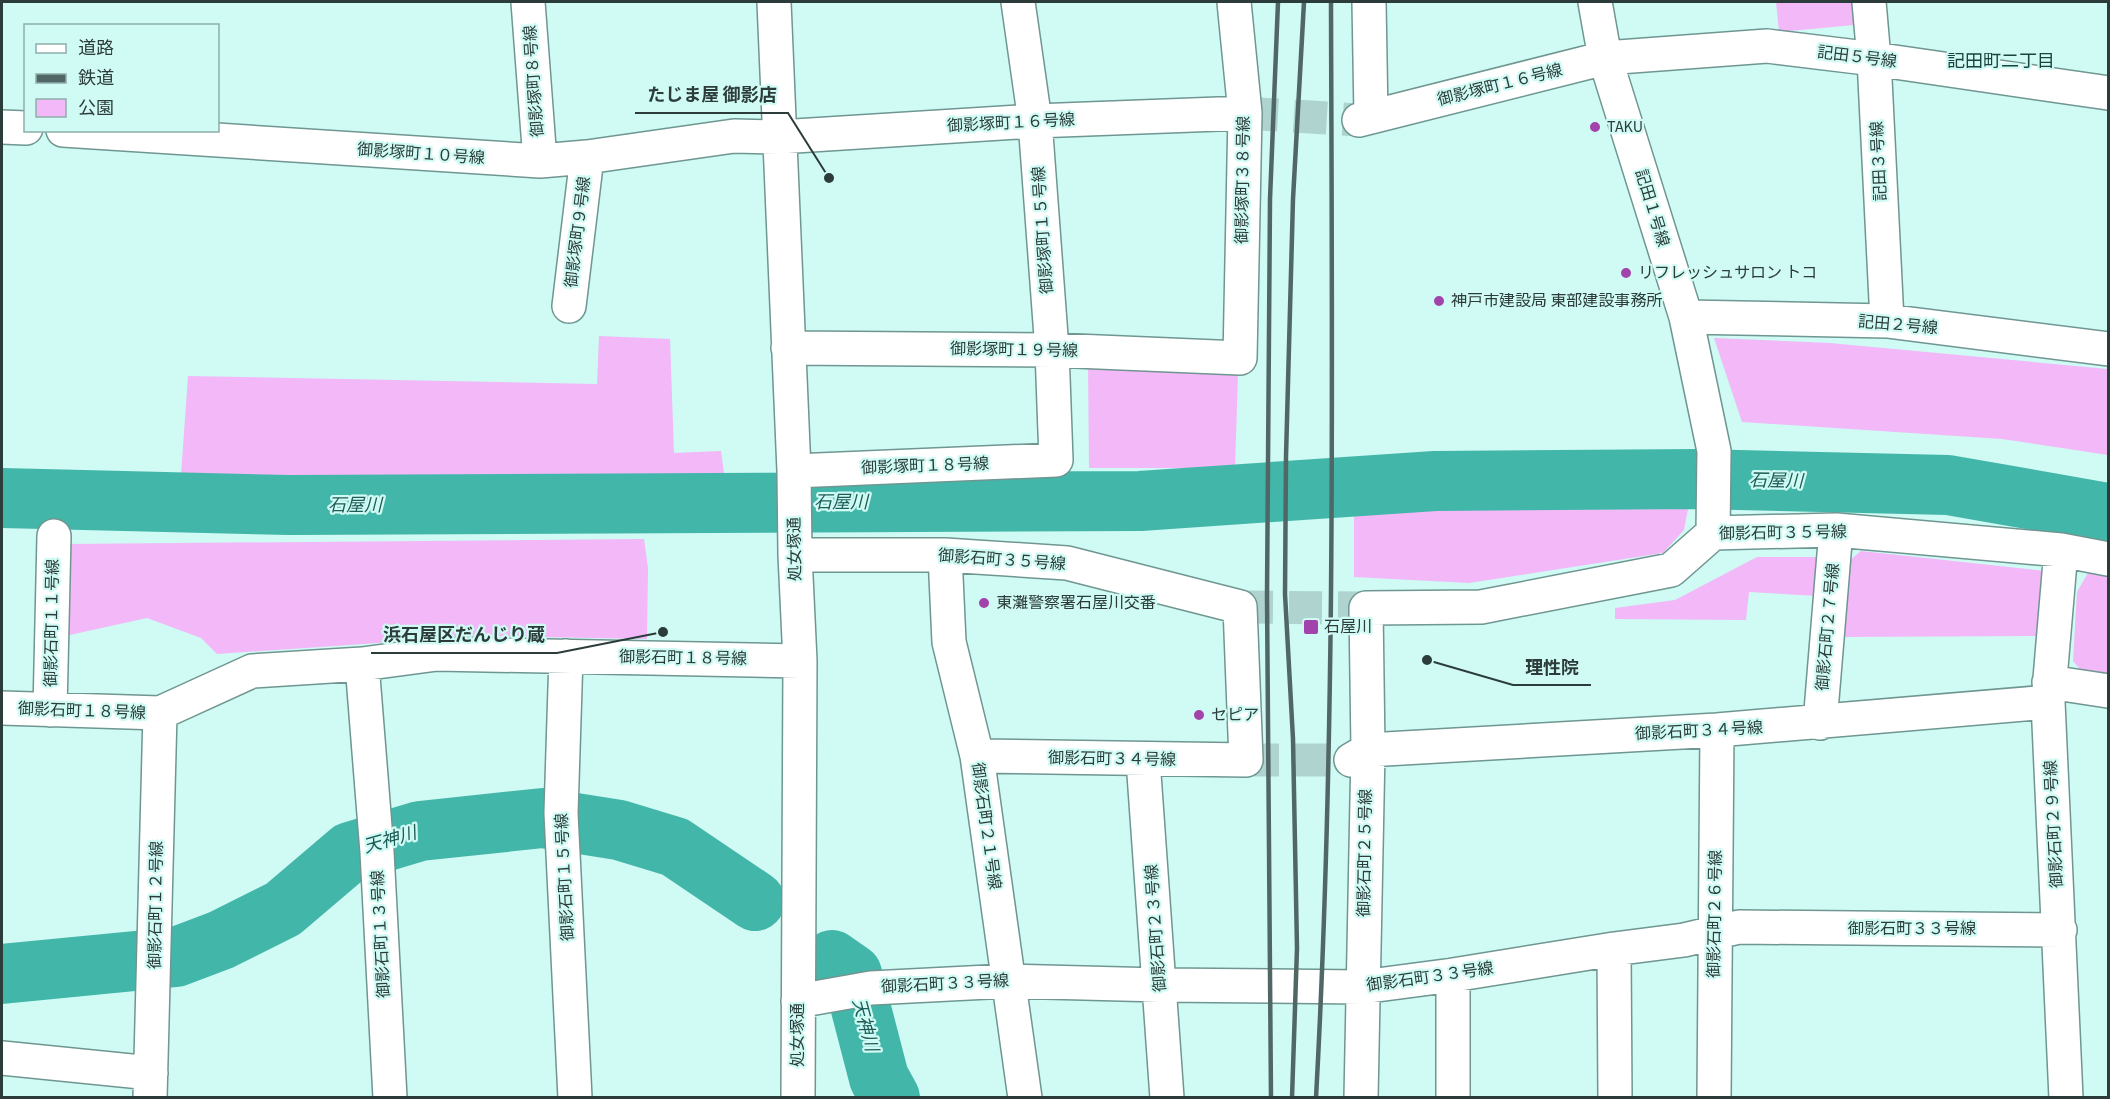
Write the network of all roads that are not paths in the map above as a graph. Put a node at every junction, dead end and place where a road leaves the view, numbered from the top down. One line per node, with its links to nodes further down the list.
1 (528, 2): 18 (street, 御影塚町８号線)
2 (774, 2): 16 (street, 処女塚通)
3 (1018, 2): 12 (street, 御影塚町１５号線)
4 (1234, 2): 11 (street, 御影塚町３８号線)
5 (1370, 2): 8 (street, 御影塚町１６号線)
6 (1595, 2): 8 (street, 記田１号線)
7 (1869, 2): 9 (street, 記田３号線)
8 (1605, 58): 9 (street, 記田５号線); 20 (street, 記田１号線)
9 (1874, 59): 10 (street, 記田５号線); 21 (street, 記田３号線)
10 (2109, 93)
11 (1245, 113): 12 (street, 御影塚町１６号線); 25 (street, 御影塚町３８号線)
12 (1035, 120): 16 (street, 御影塚町１６号線); 24 (street, 御影塚町１５号線)
13 (2, 127): 14 (street)
14 (24, 128)
15 (94, 132): 18 (street, 御影塚町１０号線)
16 (779, 137): 17 (street, 御影塚町１０号線); 22 (street, 処女塚通)
17 (587, 158): 18 (street, 御影塚町１０号線); 19 (street, 御影塚町９号線)
18 (540, 161)
19 (569, 306)
20 (1686, 317): 21 (street, 記田２号線); 28 (street, 記田１号線)
21 (1887, 321): 23 (street, 記田２号線)
22 (788, 348): 24 (street, 御影塚町１９号線); 27 (street, 処女塚通)
23 (2109, 349)
24 (1052, 350): 25 (street, 御影塚町１９号線); 26 (street, 御影塚町１５号線)
25 (1240, 358)
26 (1056, 460): 27 (street, 御影塚町１８号線)
27 (794, 477): 31 (street, 処女塚通)
28 (1713, 520): 29 (street, 御影石町３５号線); 35 (street, 御影石町３５号線)
29 (1836, 530): 32 (street, 御影石町３５号線); 44 (street, 御影石町２７号線)
30 (54, 536): 42 (street, 御影石町１１号線)
31 (795, 542): 33 (street, 御影石町３５号線); 37 (street, 処女塚通)
32 (2061, 550): 34 (street, 御影石町３５号線); 40 (street, 御影石町２９号線)
33 (945, 555): 47 (street, 御影石町２１号線); 49 (street, 御影石町３５号線)
34 (2109, 559)
35 (1366, 608): 46 (street, 御影石町２５号線)
36 (566, 656): 37 (street, 御影石町１８号線); 38 (street, 御影石町１８号線); 61 (street, 御影石町１５号線)
37 (800, 661): 57 (street, 処女塚通)
38 (362, 664): 43 (street, 御影石町１８号線); 60 (street, 御影石町１３号線)
39 (2109, 691): 40 (street, 御影石町３４号線)
40 (2049, 692): 44 (street, 御影石町３４号線); 50 (street, 御影石町２９号線)
41 (2, 708): 42 (street, 御影石町１８号線)
42 (50, 710): 43 (street, 御影石町１８号線)
43 (160, 713): 59 (street, 御影石町１２号線)
44 (1820, 723): 45 (street, 御影石町３４号線)
45 (1717, 730): 46 (street, 御影石町３４号線); 51 (street, 御影石町２６号線)
46 (1360, 755): 56 (street, 御影石町２５号線)
47 (977, 756): 48 (street, 御影石町３４号線); 54 (street, 御影石町２１号線)
48 (1143, 759): 49 (street, 御影石町３４号線); 55 (street, 御影石町２３号線)
49 (1246, 760)
50 (2060, 930): 51 (street, 御影石町３３号線); 69 (street, 御影石町２９号線)
51 (1714, 932): 52 (street, 御影石町３３号線); 68 (street, 御影石町２６号線)
52 (1614, 949): 53 (street, 御影石町３３号線); 67 (street)
53 (1454, 975): 56 (street, 御影石町３３号線); 66 (street)
54 (1008, 981): 55 (street, 御影石町３３号線); 57 (street, 御影石町３３号線); 63 (street, 御影石町２１号線)
55 (1160, 985): 56 (street, 御影石町３３号線); 64 (street, 御影石町２３号線)
56 (1362, 987): 65 (street, 御影石町２５号線)
57 (798, 1001): 62 (street, 処女塚通)
58 (2, 1058): 59 (street)
59 (150, 1085)
60 (390, 1098)
61 (575, 1098)
62 (798, 1098)
63 (1025, 1098)
64 (1167, 1098)
65 (1361, 1098)
66 (1453, 1098)
67 (1615, 1098)
68 (1714, 1098)
69 (2067, 1098)

